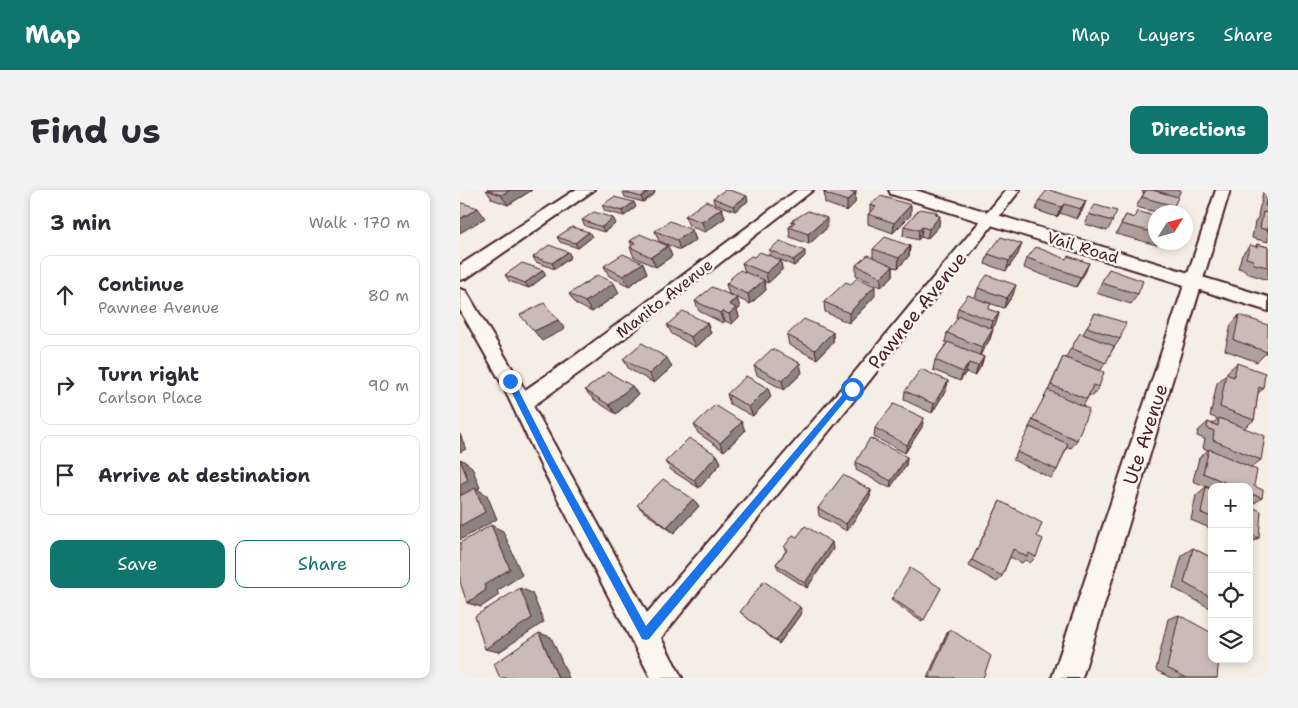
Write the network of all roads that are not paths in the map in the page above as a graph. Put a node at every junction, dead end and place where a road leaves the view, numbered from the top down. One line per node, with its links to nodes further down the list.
1 (586, 190): 7 (street)
2 (806, 190): 11 (street, Manito Avenue)
3 (897, 190): 6 (street, Vail Road)
4 (1012, 190): 6 (street, Pawnee Avenue)
5 (1223, 190): 8 (street, Ute Avenue)
6 (989, 218): 8 (street, Vail Road); 12 (street, Pawnee Avenue)
7 (460, 274)
8 (1193, 281): 10 (street, Vail Road); 14 (street, Ute Avenue)
9 (460, 296): 11 (street)
10 (1268, 304)
11 (521, 403): 12 (street)
12 (646, 635): 13 (street)
13 (667, 678)
14 (1067, 678)

